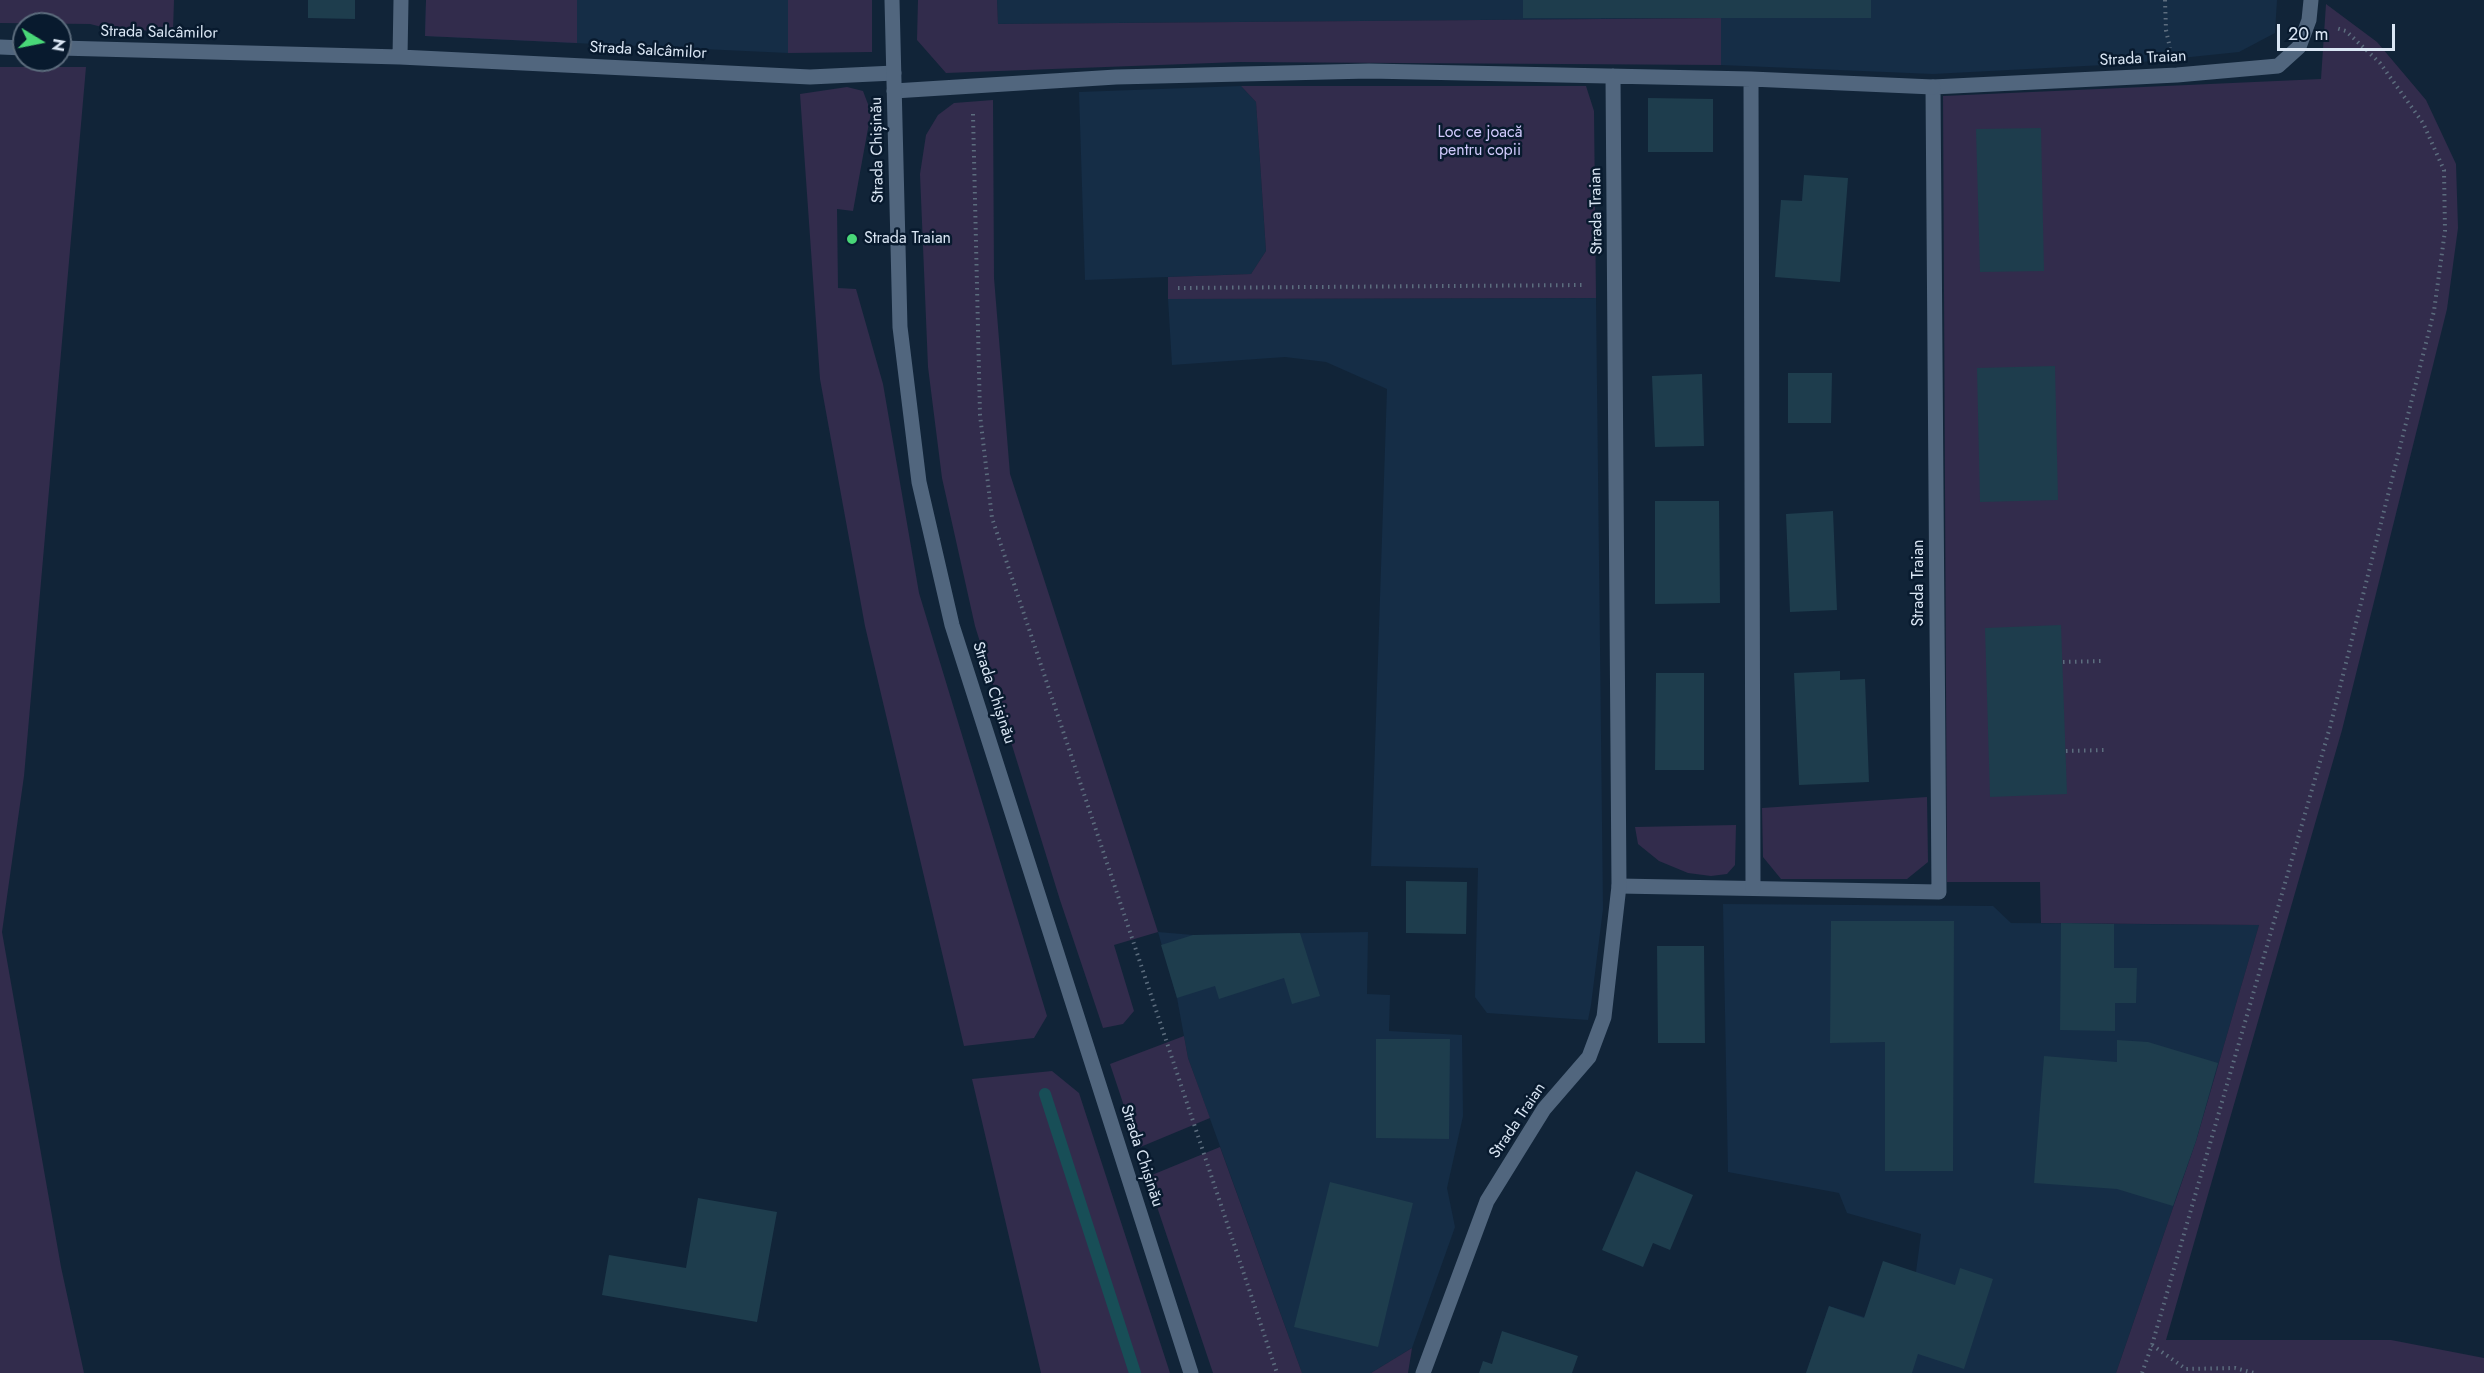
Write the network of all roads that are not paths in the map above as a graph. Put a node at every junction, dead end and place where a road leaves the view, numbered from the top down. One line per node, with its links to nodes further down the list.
1 (401, 0): 5 (street)
2 (892, 0): 6 (street, Strada Chișinău)
3 (2311, 0): 9 (street, Strada Traian)
4 (72, 48): 5 (street, Strada Salcâmilor)
5 (400, 57): 6 (street, Strada Salcâmilor)
6 (894, 73): 10 (street, Strada Chișinău)
7 (1613, 76): 8 (street, Strada Traian); 10 (street, Strada Traian); 11 (street, Strada Traian)
8 (1751, 79): 9 (street, Strada Traian); 12 (street)
9 (1933, 87): 12 (street, Strada Traian)
10 (894, 91): 13 (street, Strada Chișinău)
11 (1619, 886): 12 (street, Strada Traian); 14 (street, Strada Traian)
12 (1753, 888)
13 (1191, 1373)
14 (1423, 1373)

